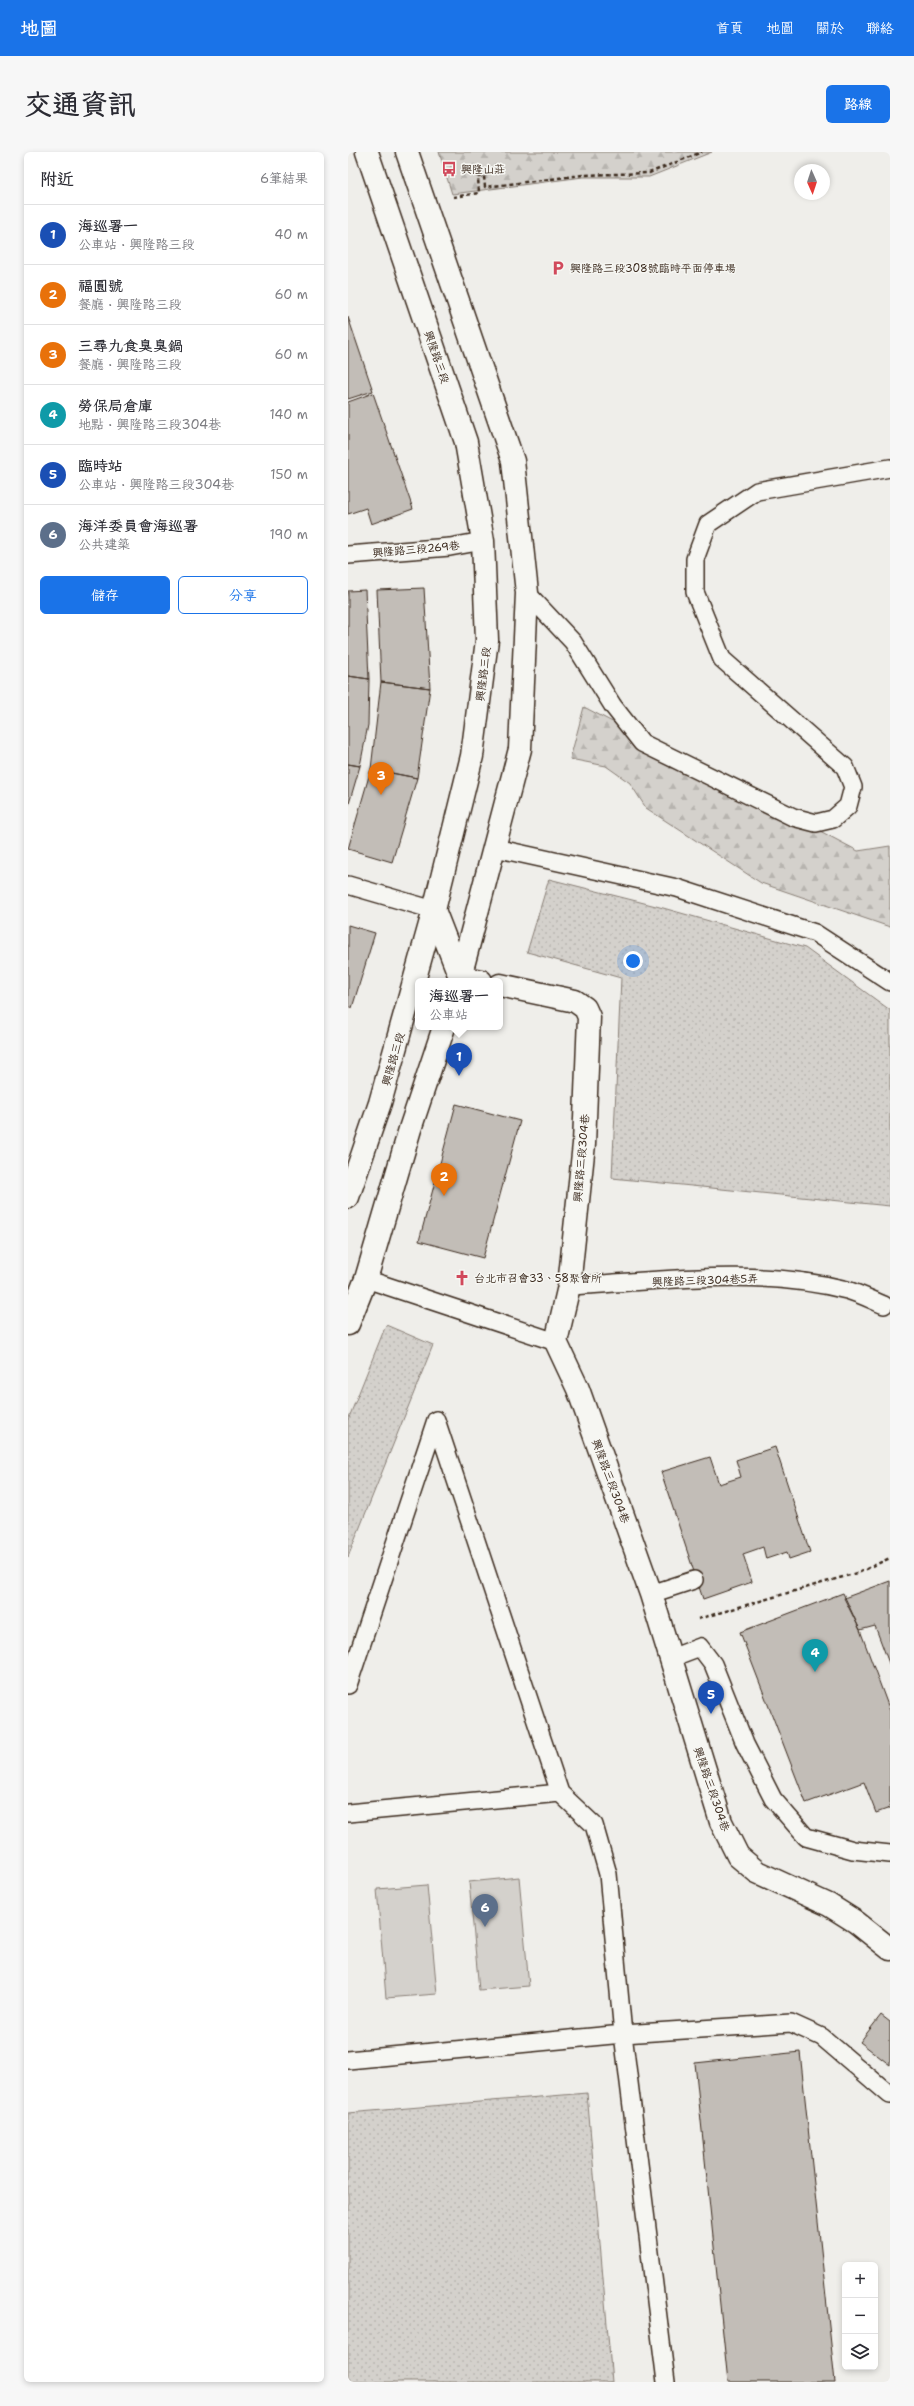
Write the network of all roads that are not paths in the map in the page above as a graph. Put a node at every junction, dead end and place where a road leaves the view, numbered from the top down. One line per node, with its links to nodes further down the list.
1 (367, 152): 4 (main road, 興隆路三段)
2 (408, 152): 6 (main road)
3 (890, 468): 6 (lane)
4 (484, 541): 5 (lane, 興隆路三段269巷); 9 (main road, 興隆路三段)
5 (348, 555)
6 (527, 593): 7 (main road)
7 (495, 848): 11 (main road); 12 (lane)
8 (348, 884): 9 (lane)
9 (434, 910): 10 (main road); 15 (main road, 興隆路三段)
10 (466, 978)
11 (467, 978)
12 (890, 982)
13 (503, 986): 17 (main road, 興隆路三段304巷)
14 (443, 1030): 16 (main road)
15 (348, 1197)
16 (366, 1279): 19 (main road); 20 (lane)
17 (569, 1286): 18 (lane, 興隆路三段304巷5弄); 20 (main road, 興隆路三段304巷)
18 (884, 1305)
19 (348, 1324)
20 (556, 1342): 22 (main road, 興隆路三段304巷)
21 (694, 1580): 22 (lane)
22 (651, 1594): 23 (main road, 興隆路三段304巷)
23 (671, 1658): 27 (lane); 28 (main road, 興隆路三段304巷)
24 (348, 1685): 25 (lane)
25 (560, 1793): 26 (lane); 29 (lane)
26 (348, 1814)
27 (890, 1854)
28 (890, 1949)
29 (623, 2034): 30 (lane); 31 (lane); 32 (lane)
30 (348, 2060)
31 (890, 2095)
32 (666, 2382)

